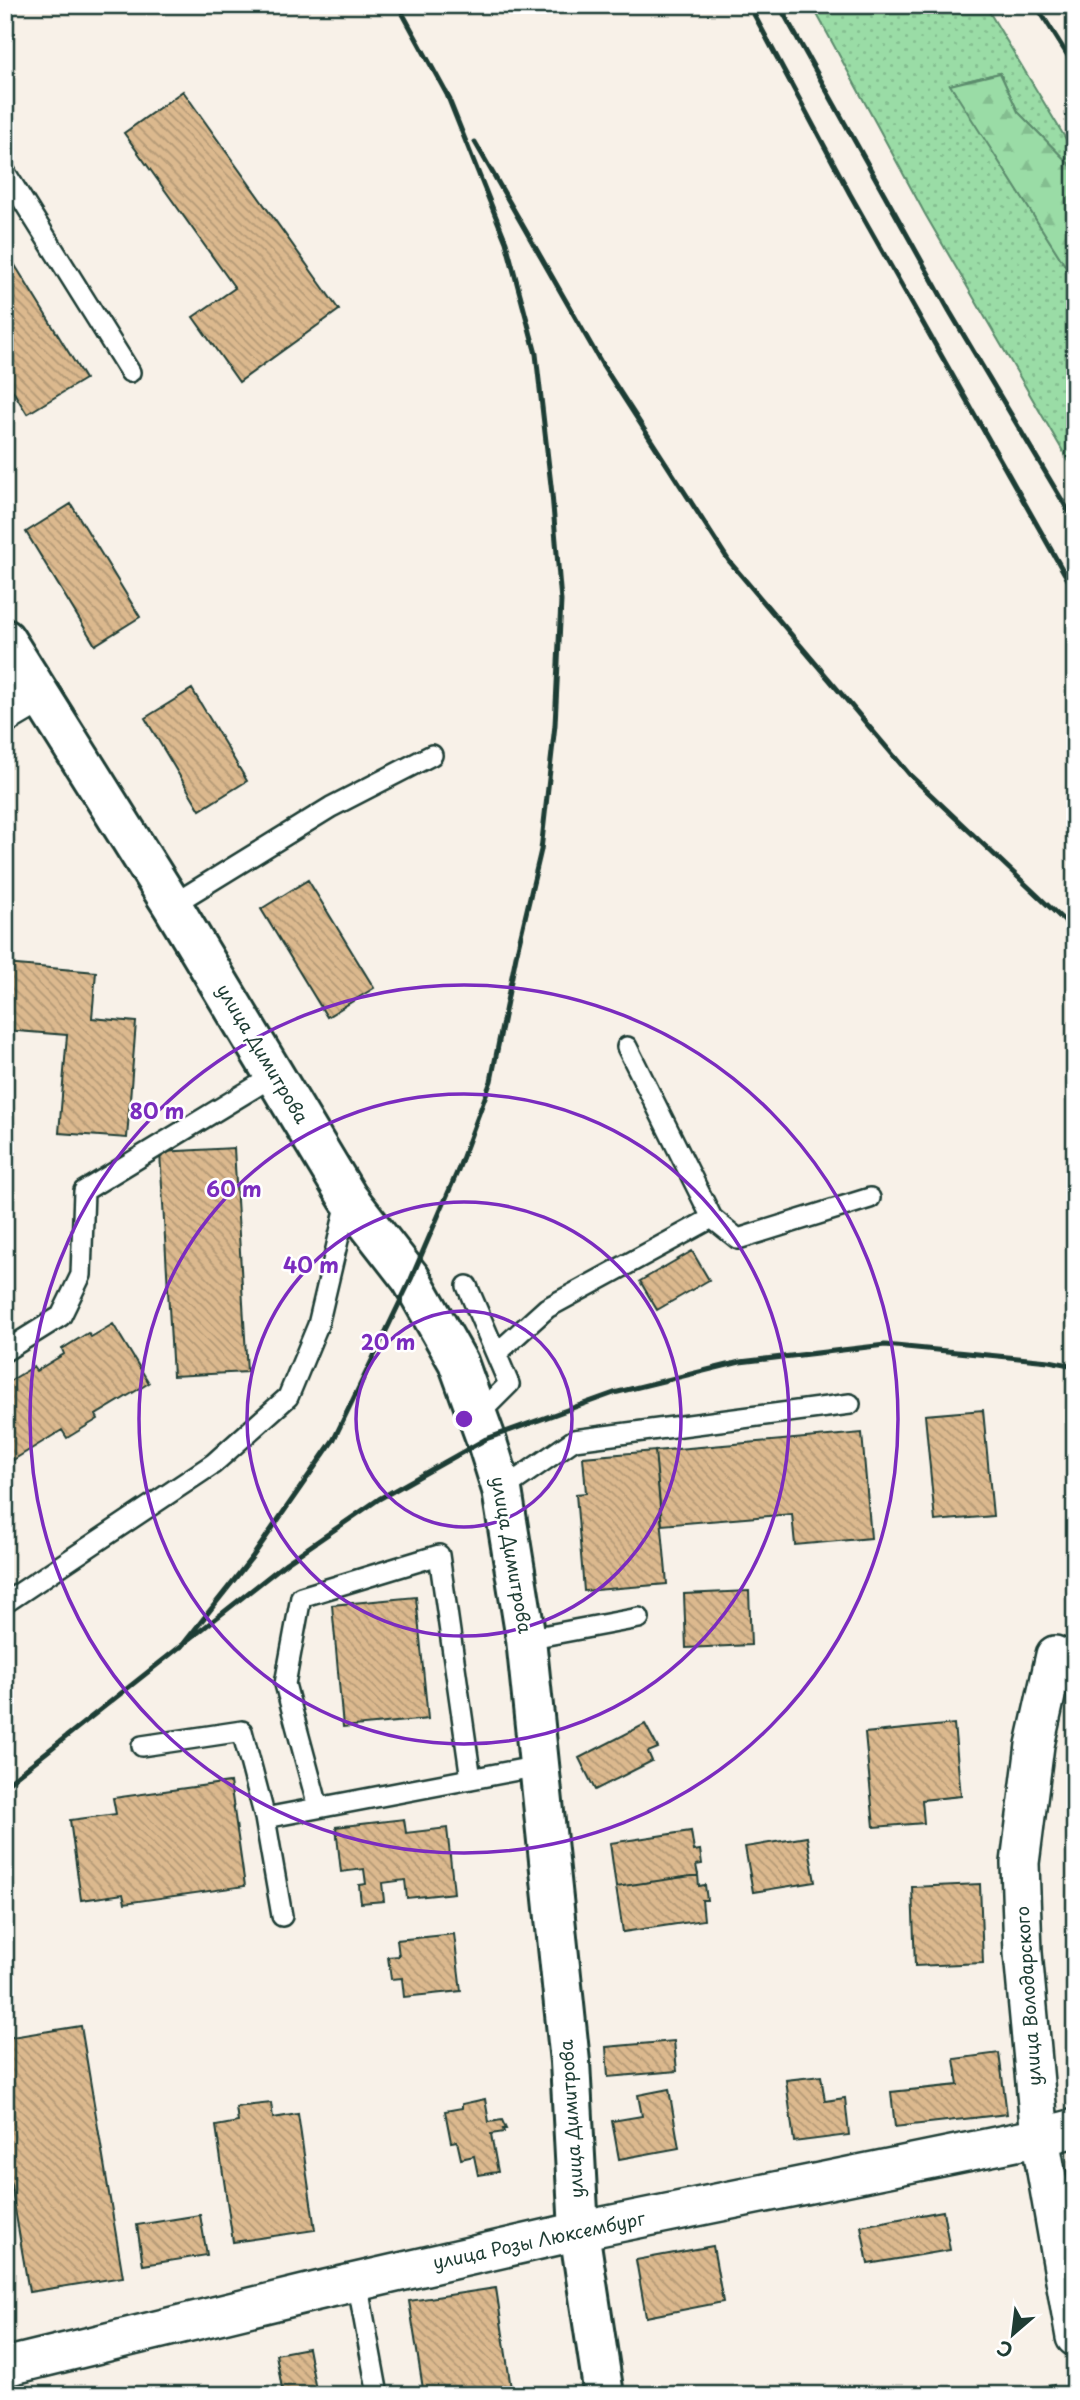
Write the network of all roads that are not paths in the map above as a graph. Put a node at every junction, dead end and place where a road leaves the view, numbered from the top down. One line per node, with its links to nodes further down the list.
1 (5, 172): 2 (lane)
2 (130, 372)
3 (5, 639): 4 (street, улица Димитрова)
4 (39, 694): 5 (street); 7 (street, улица Димитрова)
5 (5, 714)
6 (432, 755): 7 (lane)
7 (172, 905): 9 (street, улица Димитрова)
8 (627, 1046): 12 (lane)
9 (275, 1075): 10 (street, улица Димитрова); 14 (lane)
10 (348, 1198): 17 (street, улица Димитрова); 19 (lane)
11 (870, 1198): 12 (lane)
12 (712, 1218): 15 (lane)
13 (467, 1286): 15 (lane)
14 (5, 1351)
15 (496, 1354): 17 (lane)
16 (850, 1404): 18 (lane)
17 (477, 1416): 18 (street, улица Димитрова)
18 (502, 1490): 21 (street, улица Димитрова)
19 (5, 1604)
20 (639, 1618): 21 (lane)
21 (526, 1639): 24 (street, улица Димитрова)
22 (1055, 1655): 29 (street, улица Володарского)
23 (142, 1746): 27 (lane)
24 (539, 1766): 25 (lane); 30 (street, улица Димитрова)
25 (471, 1779): 26 (lane); 26 (lane)
26 (318, 1808): 27 (lane)
27 (265, 1818): 28 (lane)
28 (282, 1916)
29 (1058, 2133): 30 (street, улица Розы Люксембург); 32 (street, улица Володарского)
30 (579, 2231): 31 (street, улица Розы Люксембург); 35 (street, улица Димитрова)
31 (358, 2281): 33 (street, улица Розы Люксембург); 34 (lane)
32 (1075, 2337)
33 (5, 2367)
34 (378, 2395)
35 (604, 2395)

